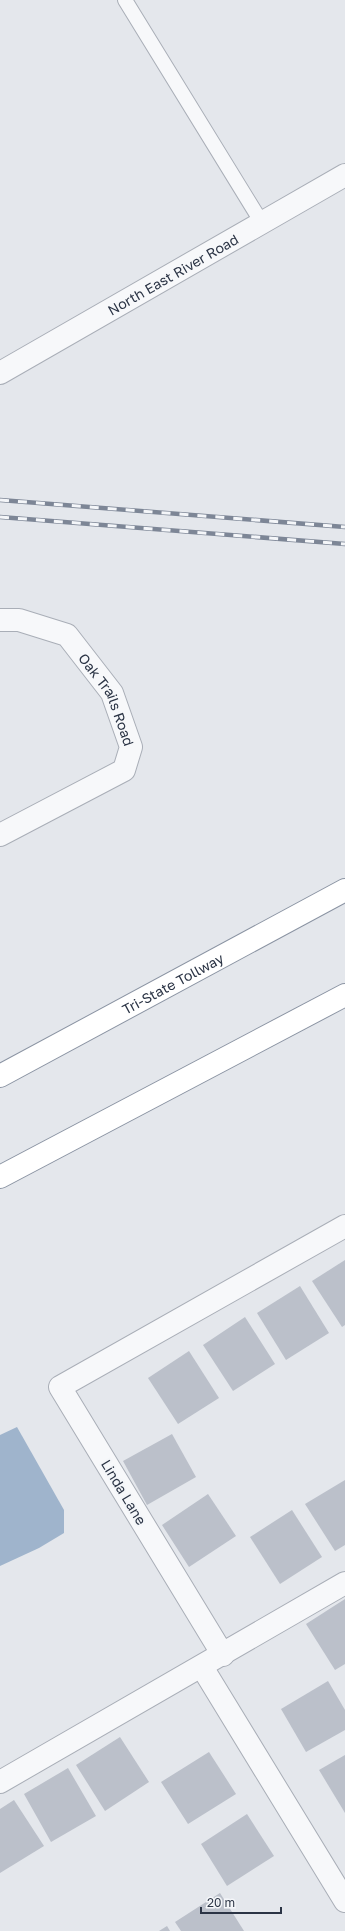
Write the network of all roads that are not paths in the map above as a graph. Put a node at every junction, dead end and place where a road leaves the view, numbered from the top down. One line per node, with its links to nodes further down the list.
1 (125, 0): 3 (lane)
2 (345, 175): 3 (street, North East River Road)
3 (262, 223): 4 (street, North East River Road)
4 (0, 373)
5 (0, 620): 6 (street, Oak Trails Road)
6 (0, 834)
7 (345, 890): 9 (highway, Tri-State Tollway)
8 (345, 995): 10 (highway)
9 (0, 1076)
10 (0, 1177)
11 (345, 1226): 13 (street, Linda Lane)
12 (345, 1583): 13 (street)
13 (224, 1655): 14 (street)
14 (202, 1667): 15 (street); 16 (street)
15 (1, 1780)
16 (345, 1902)

